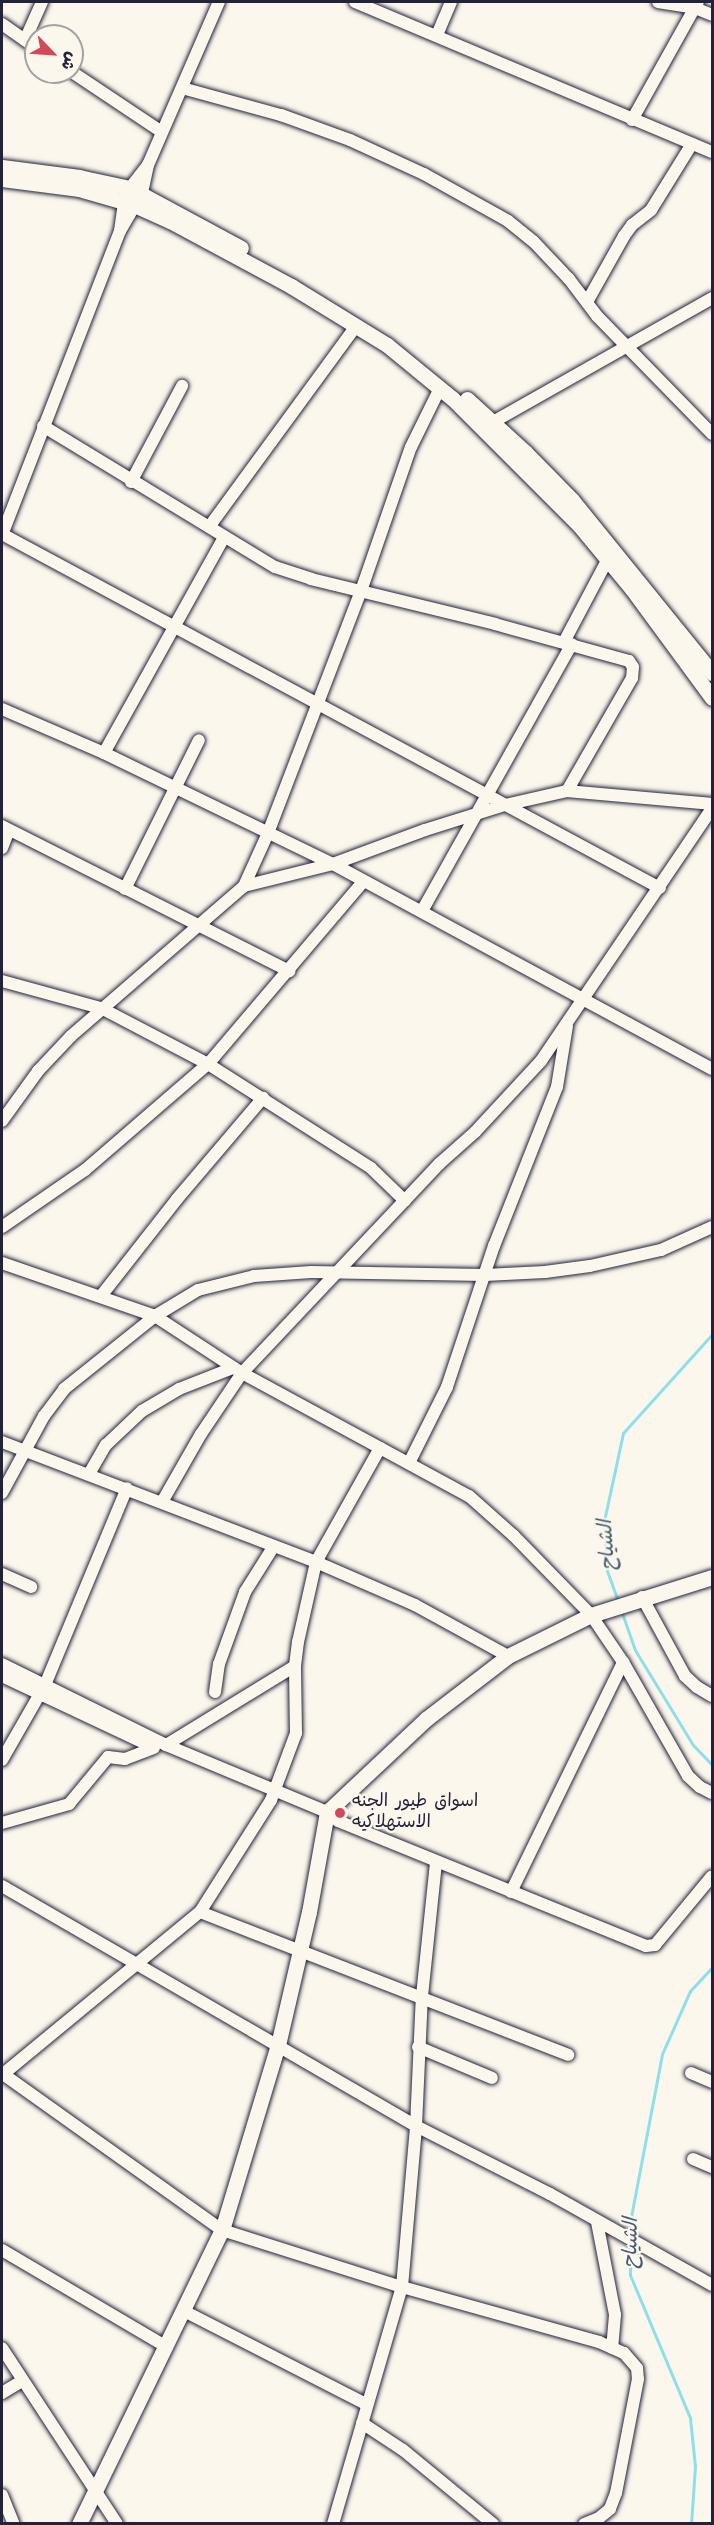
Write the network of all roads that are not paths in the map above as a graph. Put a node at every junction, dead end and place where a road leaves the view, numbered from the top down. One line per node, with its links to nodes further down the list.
1 (42, 2): 9 (street)
2 (219, 2): 13 (street)
3 (355, 2): 10 (street)
4 (451, 2): 10 (street)
5 (658, 2): 6 (street)
6 (697, 5): 7 (street); 14 (street)
7 (712, 15)
8 (2, 24): 11 (street)
9 (32, 24)
10 (437, 35): 14 (street)
11 (24, 39)
12 (84, 80): 15 (street)
13 (182, 88): 15 (street); 22 (street)
14 (632, 120): 16 (street)
15 (162, 132): 20 (street)
16 (692, 144): 17 (street); 22 (street)
17 (712, 152)
18 (2, 167): 20 (main road)
19 (2, 178): 20 (main road)
20 (133, 197): 23 (main road); 29 (street)
21 (712, 298): 25 (street)
22 (587, 302): 25 (street)
23 (345, 313): 24 (main road); 28 (main road)
24 (356, 326): 27 (main road); 32 (street)
25 (627, 348): 28 (street); 30 (street)
26 (182, 386): 31 (street)
27 (440, 388): 35 (main road); 36 (street)
28 (493, 422): 39 (main road)
29 (43, 426): 31 (street); 33 (street)
30 (712, 434)
31 (131, 482): 32 (street)
32 (209, 527): 34 (street)
33 (2, 534): 37 (street)
34 (224, 537): 36 (street); 37 (street)
35 (608, 559): 38 (street); 40 (main road)
36 (361, 591): 38 (street); 41 (street)
37 (174, 625): 41 (street); 44 (street)
38 (568, 643): 46 (street); 47 (street)
39 (712, 673)
40 (712, 698)
41 (317, 703): 47 (street); 52 (street)
42 (2, 709): 44 (street)
43 (199, 740): 45 (street)
44 (104, 753): 45 (street)
45 (174, 789): 52 (street); 58 (street)
46 (567, 791): 48 (street); 49 (street)
47 (488, 795): 48 (street); 50 (street)
48 (505, 805): 50 (street); 57 (street)
49 (712, 806): 57 (street)
50 (479, 813): 54 (street); 59 (street)
51 (5, 828): 53 (street); 58 (street)
52 (268, 833): 54 (street); 56 (street)
53 (2, 848)
54 (333, 864): 55 (street); 56 (street)
55 (364, 881): 59 (street); 61 (street)
56 (244, 886): 60 (street)
57 (660, 888): 63 (street)
58 (125, 890): 60 (street)
59 (422, 911): 63 (street)
60 (200, 926): 61 (street); 64 (street)
61 (289, 970): 66 (street)
62 (2, 981): 64 (street)
63 (582, 1000): 65 (street); 67 (street)
64 (101, 1008): 66 (street); 69 (street)
65 (568, 1025): 70 (street); 75 (street)
66 (208, 1064): 68 (street); 71 (street)
67 (712, 1069)
68 (263, 1098): 70 (street); 76 (street)
69 (2, 1120)
70 (405, 1201): 74 (street)
71 (2, 1227)
72 (712, 1227): 75 (street)
73 (2, 1263): 76 (street)
74 (338, 1271): 75 (street); 77 (street); 78 (street)
75 (485, 1275): 82 (street)
76 (101, 1296): 77 (street)
77 (155, 1316): 78 (street); 81 (street)
78 (238, 1371): 80 (street); 83 (street); 86 (street)
79 (2, 1442): 81 (street)
80 (380, 1448): 82 (street); 88 (street)
81 (27, 1450): 83 (street); 85 (street)
82 (409, 1463): 93 (street)
83 (89, 1474): 84 (street)
84 (127, 1488): 86 (street); 99 (street)
85 (2, 1493)
86 (162, 1502): 87 (street)
87 (274, 1546): 88 (street); 100 (street)
88 (316, 1562): 94 (street); 97 (street)
89 (2, 1574): 91 (street)
90 (712, 1577): 92 (main road)
91 (31, 1587)
92 (638, 1598): 93 (main road); 101 (street)
93 (597, 1613): 94 (main road); 95 (street)
94 (508, 1656): 106 (main road)
95 (623, 1662): 104 (street); 111 (street)
96 (2, 1664): 99 (street)
97 (295, 1666): 102 (street); 105 (street)
98 (2, 1676): 99 (street)
99 (42, 1690): 102 (street); 103 (street)
100 (215, 1692)
101 (712, 1696)
102 (160, 1746): 105 (street); 107 (street)
103 (3, 1755)
104 (712, 1793)
105 (273, 1796): 106 (street); 112 (street)
106 (330, 1818): 108 (street); 113 (main road)
107 (2, 1823)
108 (436, 1862): 111 (street); 115 (street)
109 (712, 1876): 111 (street)
110 (2, 1886): 114 (street)
111 (511, 1892)
112 (200, 1912): 113 (street); 114 (street)
113 (301, 1950): 115 (street); 116 (main road)
114 (139, 1965): 116 (street); 120 (street)
115 (422, 1996): 117 (street); 118 (street)
116 (278, 2045): 123 (street); 127 (main road)
117 (418, 2047): 121 (street); 123 (street)
118 (568, 2055)
119 (691, 2073): 122 (street)
120 (2, 2075): 127 (street)
121 (492, 2078)
122 (712, 2082)
123 (416, 2126): 126 (street); 130 (street)
124 (693, 2159): 125 (street)
125 (712, 2167)
126 (597, 2222): 129 (street); 134 (street)
127 (222, 2230): 130 (street); 131 (main road)
128 (2, 2250): 132 (street)
129 (712, 2285)
130 (402, 2287): 134 (street); 137 (street)
131 (184, 2311): 132 (main road); 137 (street)
132 (165, 2346): 139 (main road)
133 (2, 2348): 135 (street)
134 (612, 2348): 146 (street)
135 (22, 2381): 136 (street); 139 (street)
136 (2, 2394)
137 (366, 2404): 138 (street)
138 (362, 2423): 144 (street); 145 (street)
139 (95, 2493): 142 (main road); 143 (street)
140 (2, 2495): 141 (street)
141 (14, 2523)
142 (79, 2523)
143 (117, 2523)
144 (333, 2523)
145 (493, 2523)
146 (584, 2523)

